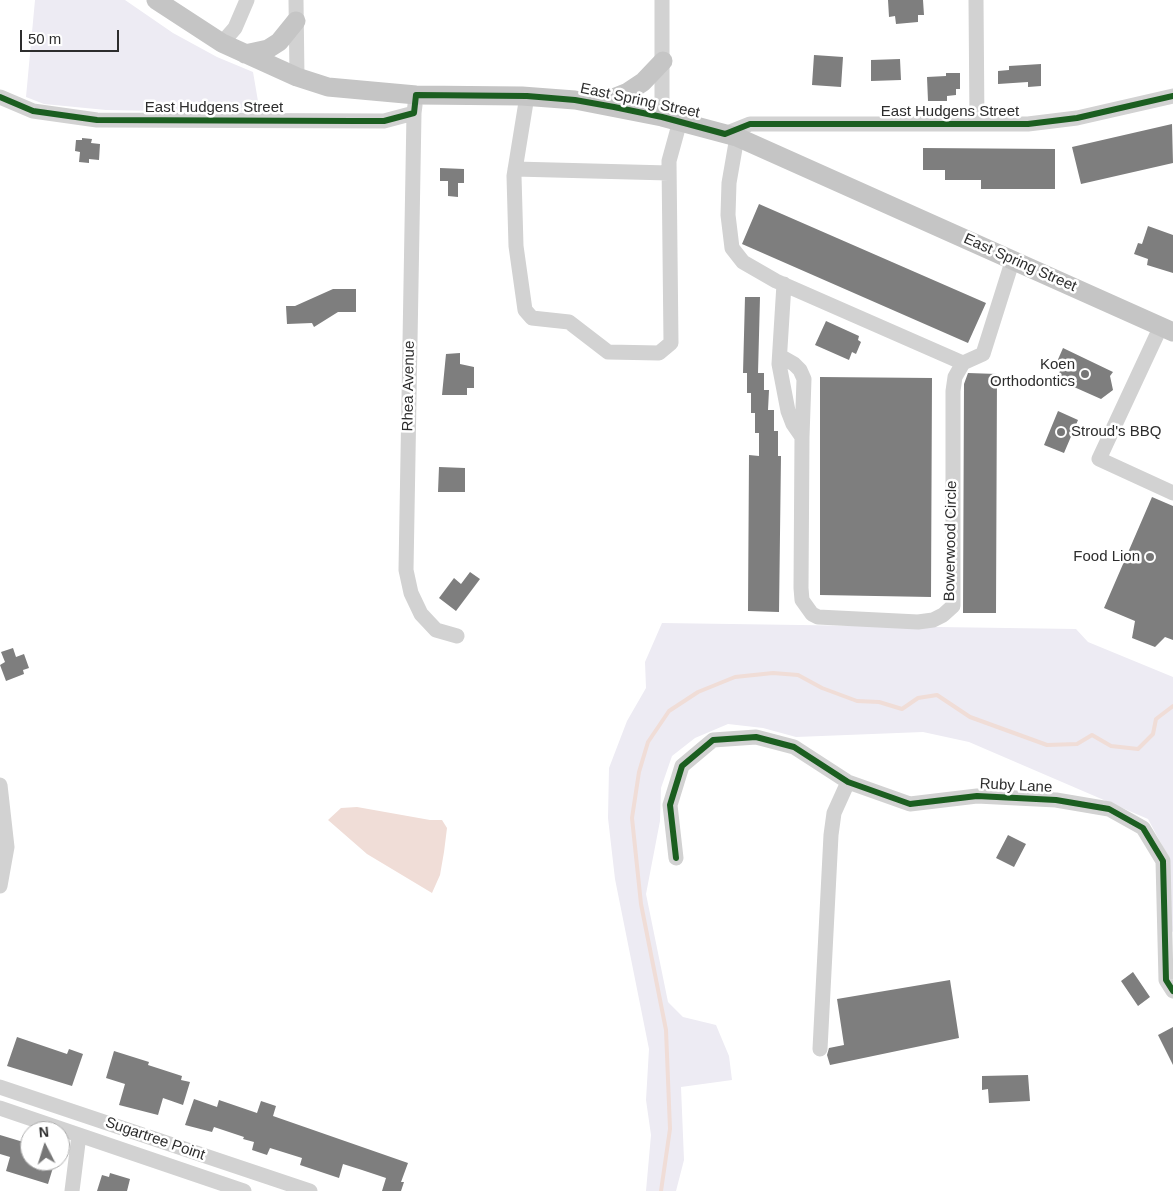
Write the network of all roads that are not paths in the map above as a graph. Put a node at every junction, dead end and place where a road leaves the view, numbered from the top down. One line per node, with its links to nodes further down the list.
1 (156, 0): 7 (main road, East Spring Street)
2 (247, 0): 7 (street)
3 (296, 0): 6 (street)
4 (662, 0): 9 (street)
5 (976, 0): 17 (street)
6 (296, 21): 8 (main road); 10 (street)
7 (222, 43): 8 (main road, East Spring Street)
8 (245, 54): 10 (main road, East Spring Street)
9 (663, 61): 15 (main road); 16 (street)
10 (297, 77): 14 (main road, East Spring Street)
11 (527, 96): 14 (main road, East Spring Street); 15 (main road, East Spring Street); 19 (street)
12 (1173, 96): 17 (street, East Hudgens Street)
13 (0, 97): 14 (street, East Hudgens Street)
14 (415, 104): 28 (street, Rhea Avenue)
15 (598, 104): 16 (main road, East Spring Street)
16 (671, 119): 18 (main road, East Spring Street); 20 (street)
17 (977, 124): 18 (street, East Hudgens Street)
18 (731, 136): 21 (main road, East Spring Street); 22 (street)
19 (515, 169): 20 (street); 20 (street)
20 (669, 173)
21 (1013, 259): 23 (main road, East Spring Street); 25 (street)
22 (784, 284): 24 (street); 25 (street)
23 (1167, 329): 27 (street)
24 (780, 356): 26 (street); 26 (street, Bowerwood Circle)
25 (963, 363): 26 (street, Bowerwood Circle)
26 (802, 437)
27 (1173, 493)
28 (457, 636)
29 (848, 782): 31 (street, Ruby Lane); 33 (street, Ruby Lane); 34 (street)
30 (0, 785): 32 (street)
31 (676, 858)
32 (1, 879)
33 (1173, 991)
34 (820, 1050)
35 (0, 1087): 40 (street, Sugartree Point)
36 (0, 1108): 37 (street, Sugartree Point)
37 (79, 1135): 38 (street); 39 (street, Sugartree Point)
38 (72, 1191)
39 (244, 1191)
40 (310, 1191)

